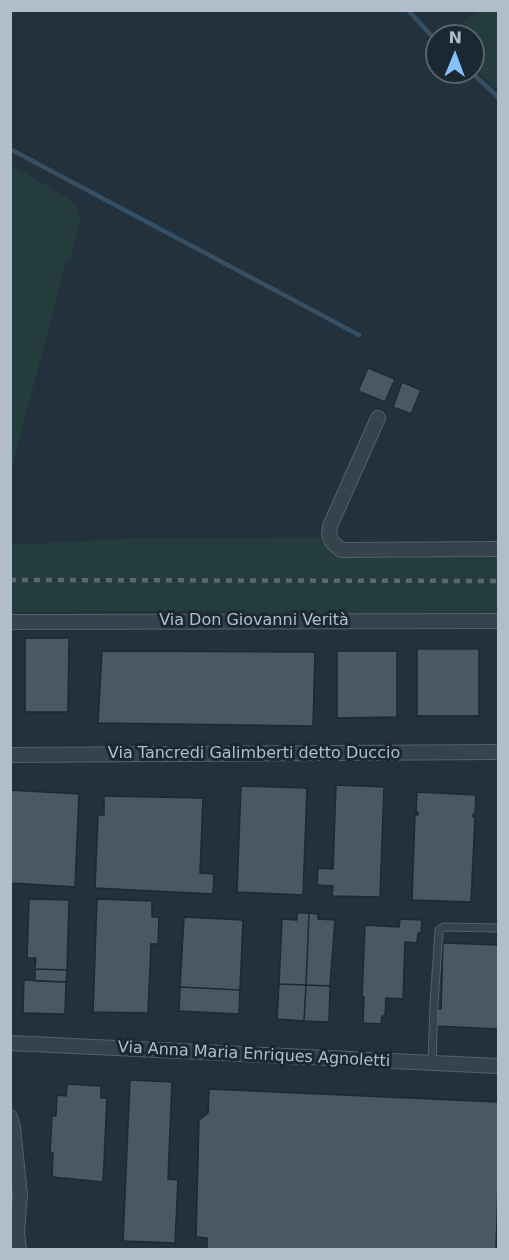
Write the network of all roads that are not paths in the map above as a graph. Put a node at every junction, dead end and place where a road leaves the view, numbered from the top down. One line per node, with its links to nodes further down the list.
1 (378, 418): 2 (street)
2 (498, 549)
3 (498, 621): 4 (street, Via Don Giovanni Verità)
4 (10, 622)
5 (498, 752): 6 (street, Via Tancredi Galimberti detto Duccio)
6 (10, 755)
7 (498, 928): 9 (lane)
8 (10, 1043): 9 (street, Via Anna Maria Enriques Agnoletti)
9 (432, 1063): 10 (street, Via Anna Maria Enriques Agnoletti)
10 (498, 1066)
11 (10, 1118): 12 (street)
12 (16, 1244)

